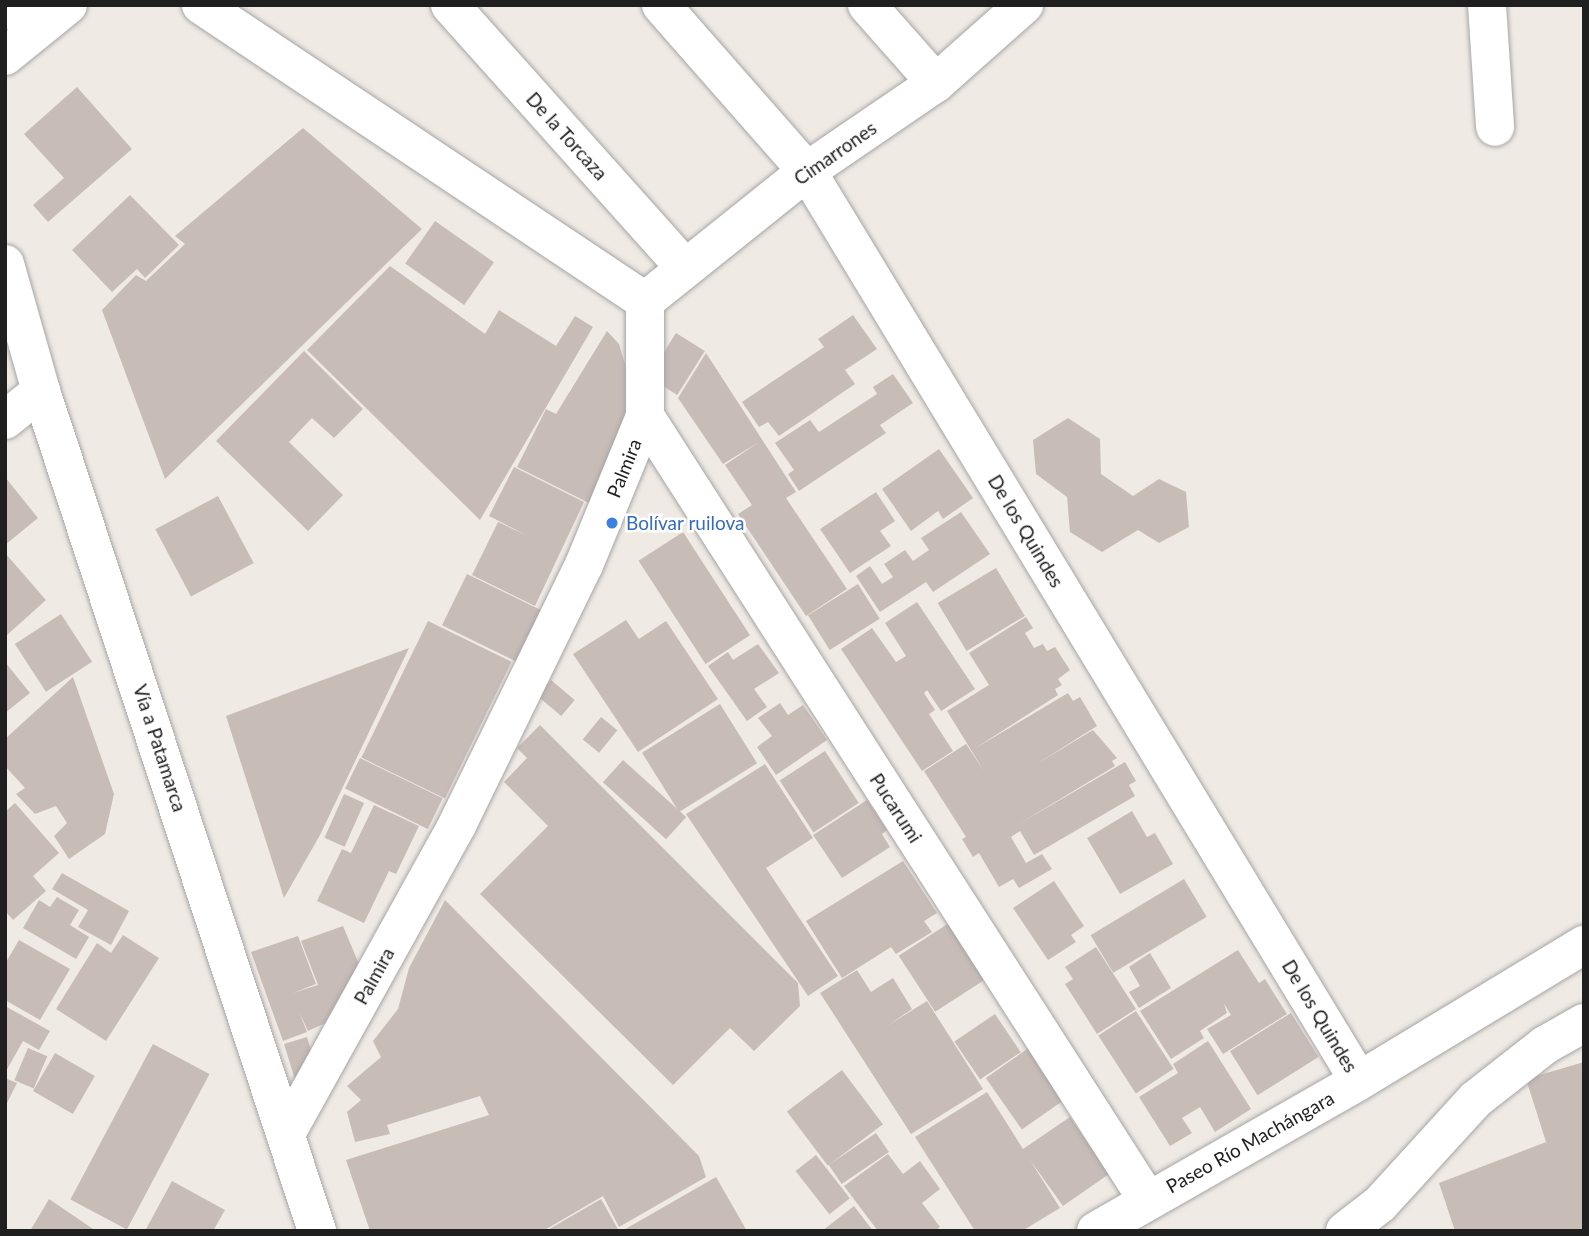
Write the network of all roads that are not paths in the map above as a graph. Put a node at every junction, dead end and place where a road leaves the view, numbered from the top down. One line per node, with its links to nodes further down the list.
1 (50, 5): 9 (street)
2 (68, 5): 10 (street)
3 (201, 5): 16 (street)
4 (450, 5): 15 (street, De la Torcaza)
5 (661, 5): 13 (street, De los Quindes)
6 (867, 5): 11 (street)
7 (1024, 5): 11 (street, Cimarrones)
8 (1488, 5): 12 (street)
9 (5, 10)
10 (5, 57)
11 (936, 83): 13 (street, Cimarrones)
12 (1495, 127)
13 (807, 171): 15 (street, Cimarrones); 22 (street, De los Quindes)
14 (5, 264): 17 (street, Vía a Patamarca)
15 (684, 267): 16 (street, Cimarrones)
16 (645, 301): 18 (street, Palmira)
17 (41, 390): 19 (street); 23 (street, Vía a Patamarca)
18 (645, 416): 23 (street, Palmira); 24 (street, Pucarumi)
19 (5, 420)
20 (1584, 945): 22 (street, Paseo Río Machángara)
21 (1584, 1023): 27 (street)
22 (1359, 1081): 24 (street, Paseo Río Machángara)
23 (287, 1132): 25 (street, Vía a Patamarca)
24 (1147, 1199): 26 (street, Paseo Río Machángara)
25 (317, 1231)
26 (1096, 1231)
27 (1345, 1231)

